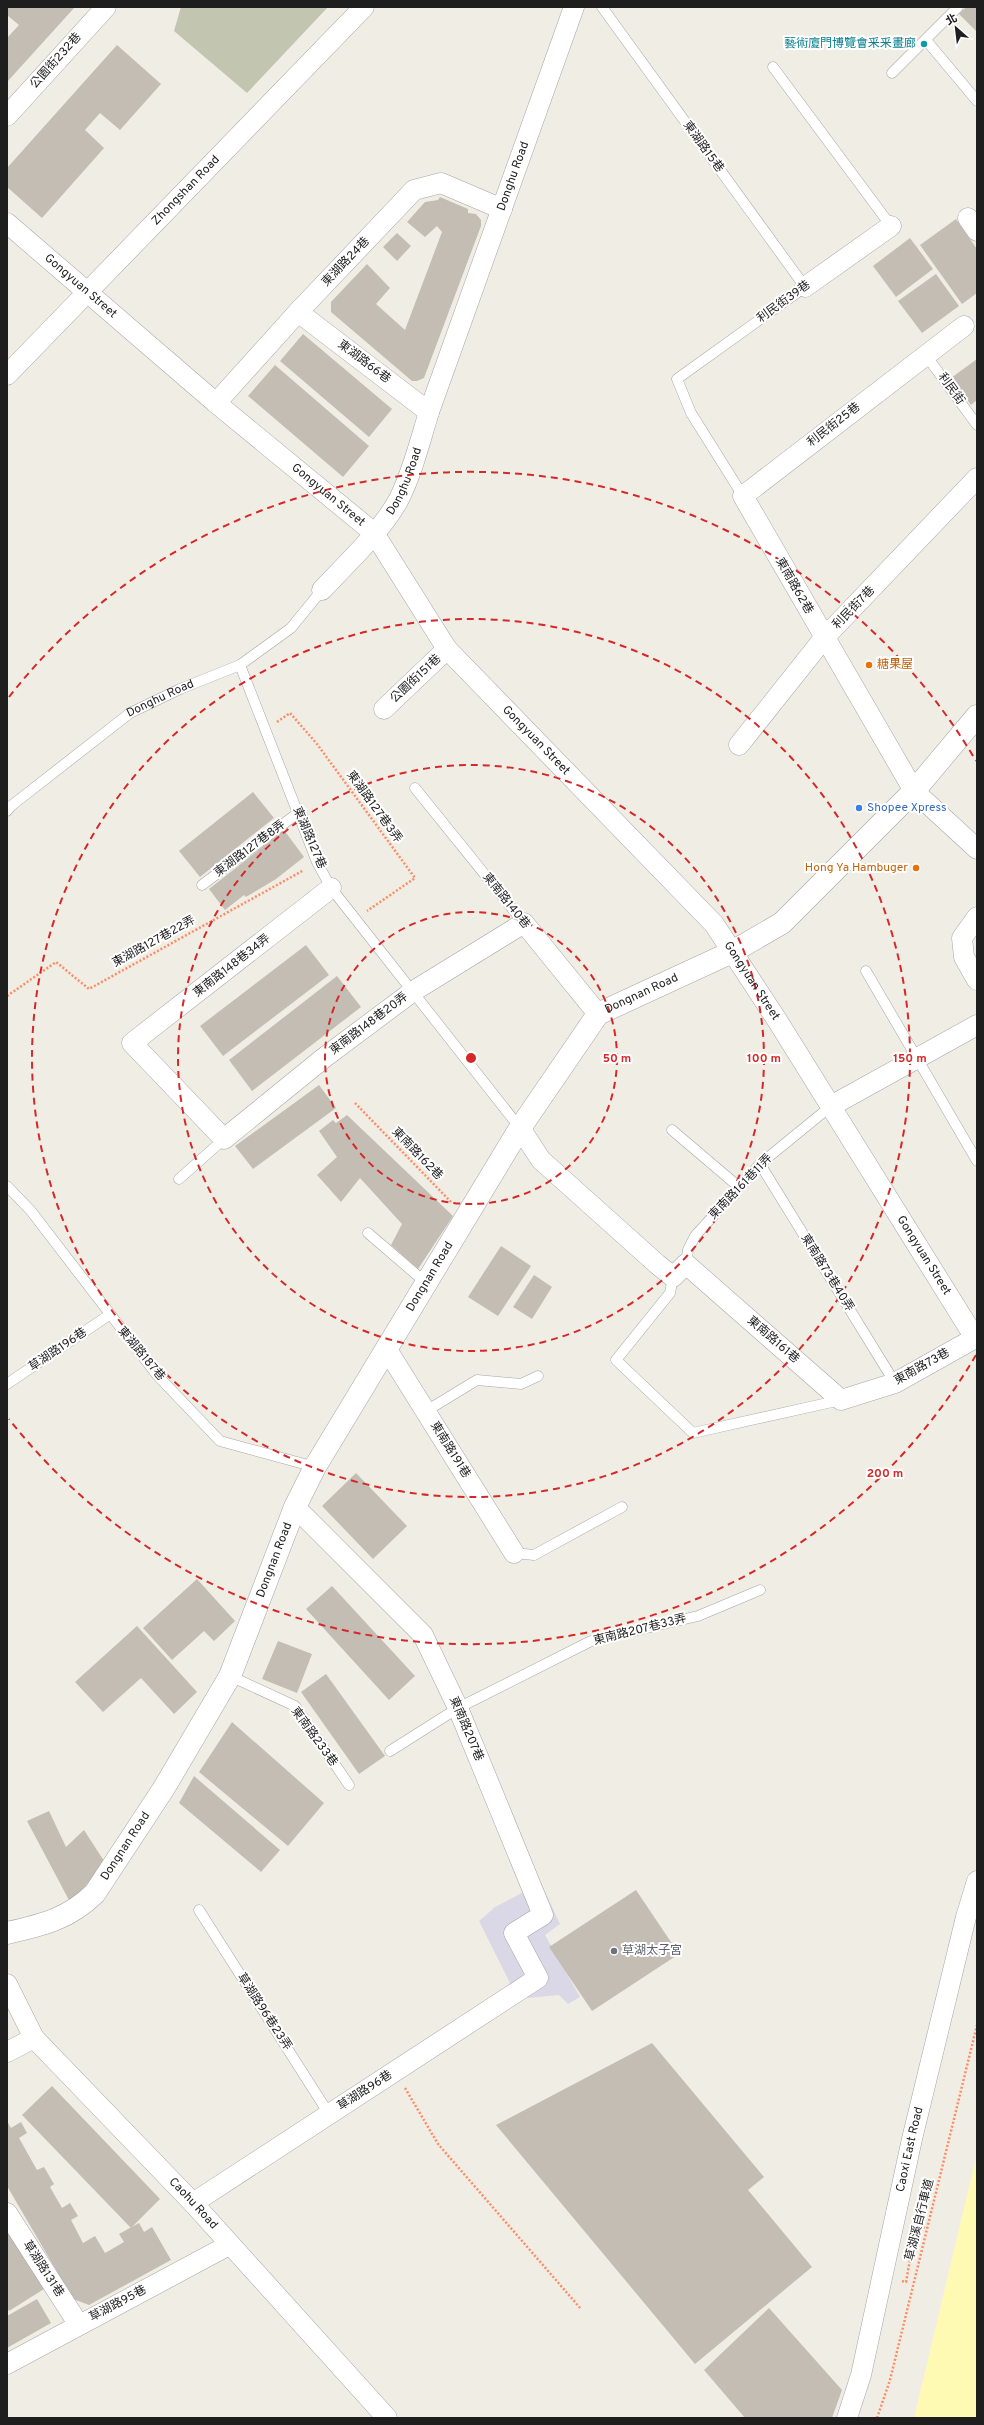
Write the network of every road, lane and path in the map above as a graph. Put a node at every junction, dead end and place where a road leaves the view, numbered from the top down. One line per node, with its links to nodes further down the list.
1 (106, 7): 10 (street, 公園街232巷)
2 (364, 7): 15 (street, Zhongshan Road)
3 (574, 7): 11 (street, Donghu Road)
4 (602, 7): 14 (lane, 東湖路15巷)
5 (958, 7): 6 (lane)
6 (926, 40): 8 (lane); 9 (lane)
7 (773, 67): 13 (lane)
8 (892, 73)
9 (977, 101)
10 (7, 116)
11 (502, 209): 16 (street, 東湖路24巷); 22 (street, Donghu Road)
12 (7, 223): 15 (street, Gongyuan Street)
13 (891, 226): 14 (street, 利民街39巷)
14 (805, 287): 20 (lane, 利民街39巷)
15 (88, 292): 19 (street, Zhongshan Road); 21 (street, Gongyuan Street)
16 (298, 312): 21 (street, 東湖路24巷); 22 (street, 東湖路66巷)
17 (964, 326): 18 (street, 利民街25巷)
18 (926, 354): 23 (lane, 利民街); 25 (street, 利民街25巷)
19 (7, 375)
20 (677, 379): 25 (lane, 東南路62巷)
21 (216, 403): 26 (street, Gongyuan Street)
22 (429, 412): 26 (street, Donghu Road)
23 (977, 425)
24 (977, 478): 28 (street, 利民街7巷)
25 (743, 496): 28 (street, 東南路62巷)
26 (374, 533): 27 (street, Donghu Road); 29 (street, Gongyuan Street)
27 (322, 590): 30 (lane, Donghu Road)
28 (824, 638): 34 (street, 利民街7巷); 36 (street, 東南路62巷)
29 (448, 649): 31 (street, 公園街151巷); 46 (street, Gongyuan Street)
30 (240, 665): 33 (lane, 東湖路127巷); 37 (lane, Donghu Road)
31 (384, 709)
32 (977, 716): 36 (street, Dongnan Road)
33 (265, 729): 38 (lane, 東湖路127巷); 44 (path, 東湖路127巷3弄)
34 (739, 745)
35 (415, 788): 45 (lane, 東南路140巷)
36 (914, 792): 39 (street); 46 (street, Dongnan Road)
37 (7, 811)
38 (298, 812): 40 (lane, 東湖路127巷); 41 (lane, 東湖路127巷8弄)
39 (977, 849)
40 (317, 862): 42 (lane, 東湖路127巷); 50 (path, 東湖路127巷22弄)
41 (202, 885)
42 (332, 888): 44 (lane, 東湖路127巷); 58 (street, 東南路148巷34弄)
43 (977, 917): 48 (street)
44 (355, 919): 49 (lane, 東湖路127巷)
45 (524, 923): 49 (street, 東南路148巷20弄); 51 (street, 東南路140巷)
46 (732, 952): 51 (street, Dongnan Road); 55 (street, Gongyuan Street)
47 (866, 971): 53 (lane)
48 (977, 980)
49 (412, 992): 56 (lane, 東湖路127巷); 58 (street, 東南路148巷20弄)
50 (7, 996)
51 (598, 1014): 56 (street, Dongnan Road)
52 (977, 1025): 53 (street)
53 (916, 1059): 55 (street); 59 (lane)
54 (355, 1102): 64 (path, 東南路162巷)
55 (831, 1106): 60 (lane, 東南路161巷11弄); 69 (street, Gongyuan Street)
56 (520, 1128): 64 (street, Dongnan Road); 66 (street, 東南路161巷)
57 (672, 1130): 63 (lane)
58 (224, 1139): 61 (lane, 東南路148巷20弄)
59 (977, 1161)
60 (760, 1164): 63 (lane, 東南路161巷11弄); 72 (lane, 東南路73巷40弄)
61 (179, 1179)
62 (7, 1186): 68 (lane, 東湖路187巷)
63 (739, 1187): 66 (lane, 東南路161巷11弄)
64 (466, 1218): 67 (street, Dongnan Road)
65 (368, 1233): 67 (lane)
66 (679, 1270): 74 (street, 東南路161巷); 74 (lane, 東南路161巷11弄)
67 (425, 1282): 70 (street, Dongnan Road)
68 (109, 1315): 73 (lane, 草湖路196巷); 76 (lane, 東湖路187巷)
69 (976, 1337): 72 (street, 東南路73巷)
70 (386, 1348): 75 (street, 東南路191巷); 76 (street, Dongnan Road)
71 (538, 1376): 75 (lane)
72 (895, 1383): 74 (street, 東南路73巷)
73 (7, 1384)
74 (841, 1400)
75 (426, 1411): 79 (street, 東南路191巷)
76 (316, 1467): 77 (street, Dongnan Road)
77 (295, 1507): 81 (street, Dongnan Road); 82 (street, 東南路207巷)
78 (622, 1508): 79 (lane)
79 (514, 1553)
80 (760, 1590): 82 (lane, 東南路207巷33弄)
81 (230, 1676): 84 (lane, 東南路233巷); 87 (street, Dongnan Road)
82 (458, 1708): 83 (lane, 東南路207巷33弄); 88 (street, 東南路207巷)
83 (390, 1751)
84 (349, 1785)
85 (977, 1881): 102 (street, Caoxi East Road)
86 (199, 1910): 94 (lane, 草湖路96巷23弄)
87 (7, 1933)
88 (538, 1978): 93 (street, 草湖路96巷)
89 (7, 1984): 91 (street, Caohu Road)
90 (977, 2025): 103 (path, 草湖溪自行車道)
91 (34, 2038): 92 (street); 95 (street, Caohu Road)
92 (7, 2052)
93 (395, 2071): 94 (street, 草湖路96巷); 98 (path)
94 (329, 2114): 95 (street, 草湖路96巷)
95 (193, 2203): 97 (street, Caohu Road)
96 (7, 2213): 99 (street, 草湖路131巷)
97 (229, 2245): 99 (street, 草湖路95巷); 101 (street, Caohu Road)
98 (581, 2309)
99 (79, 2325): 100 (street, 草湖路95巷)
100 (7, 2364)
101 (387, 2418)
102 (847, 2418)
103 (877, 2418)

